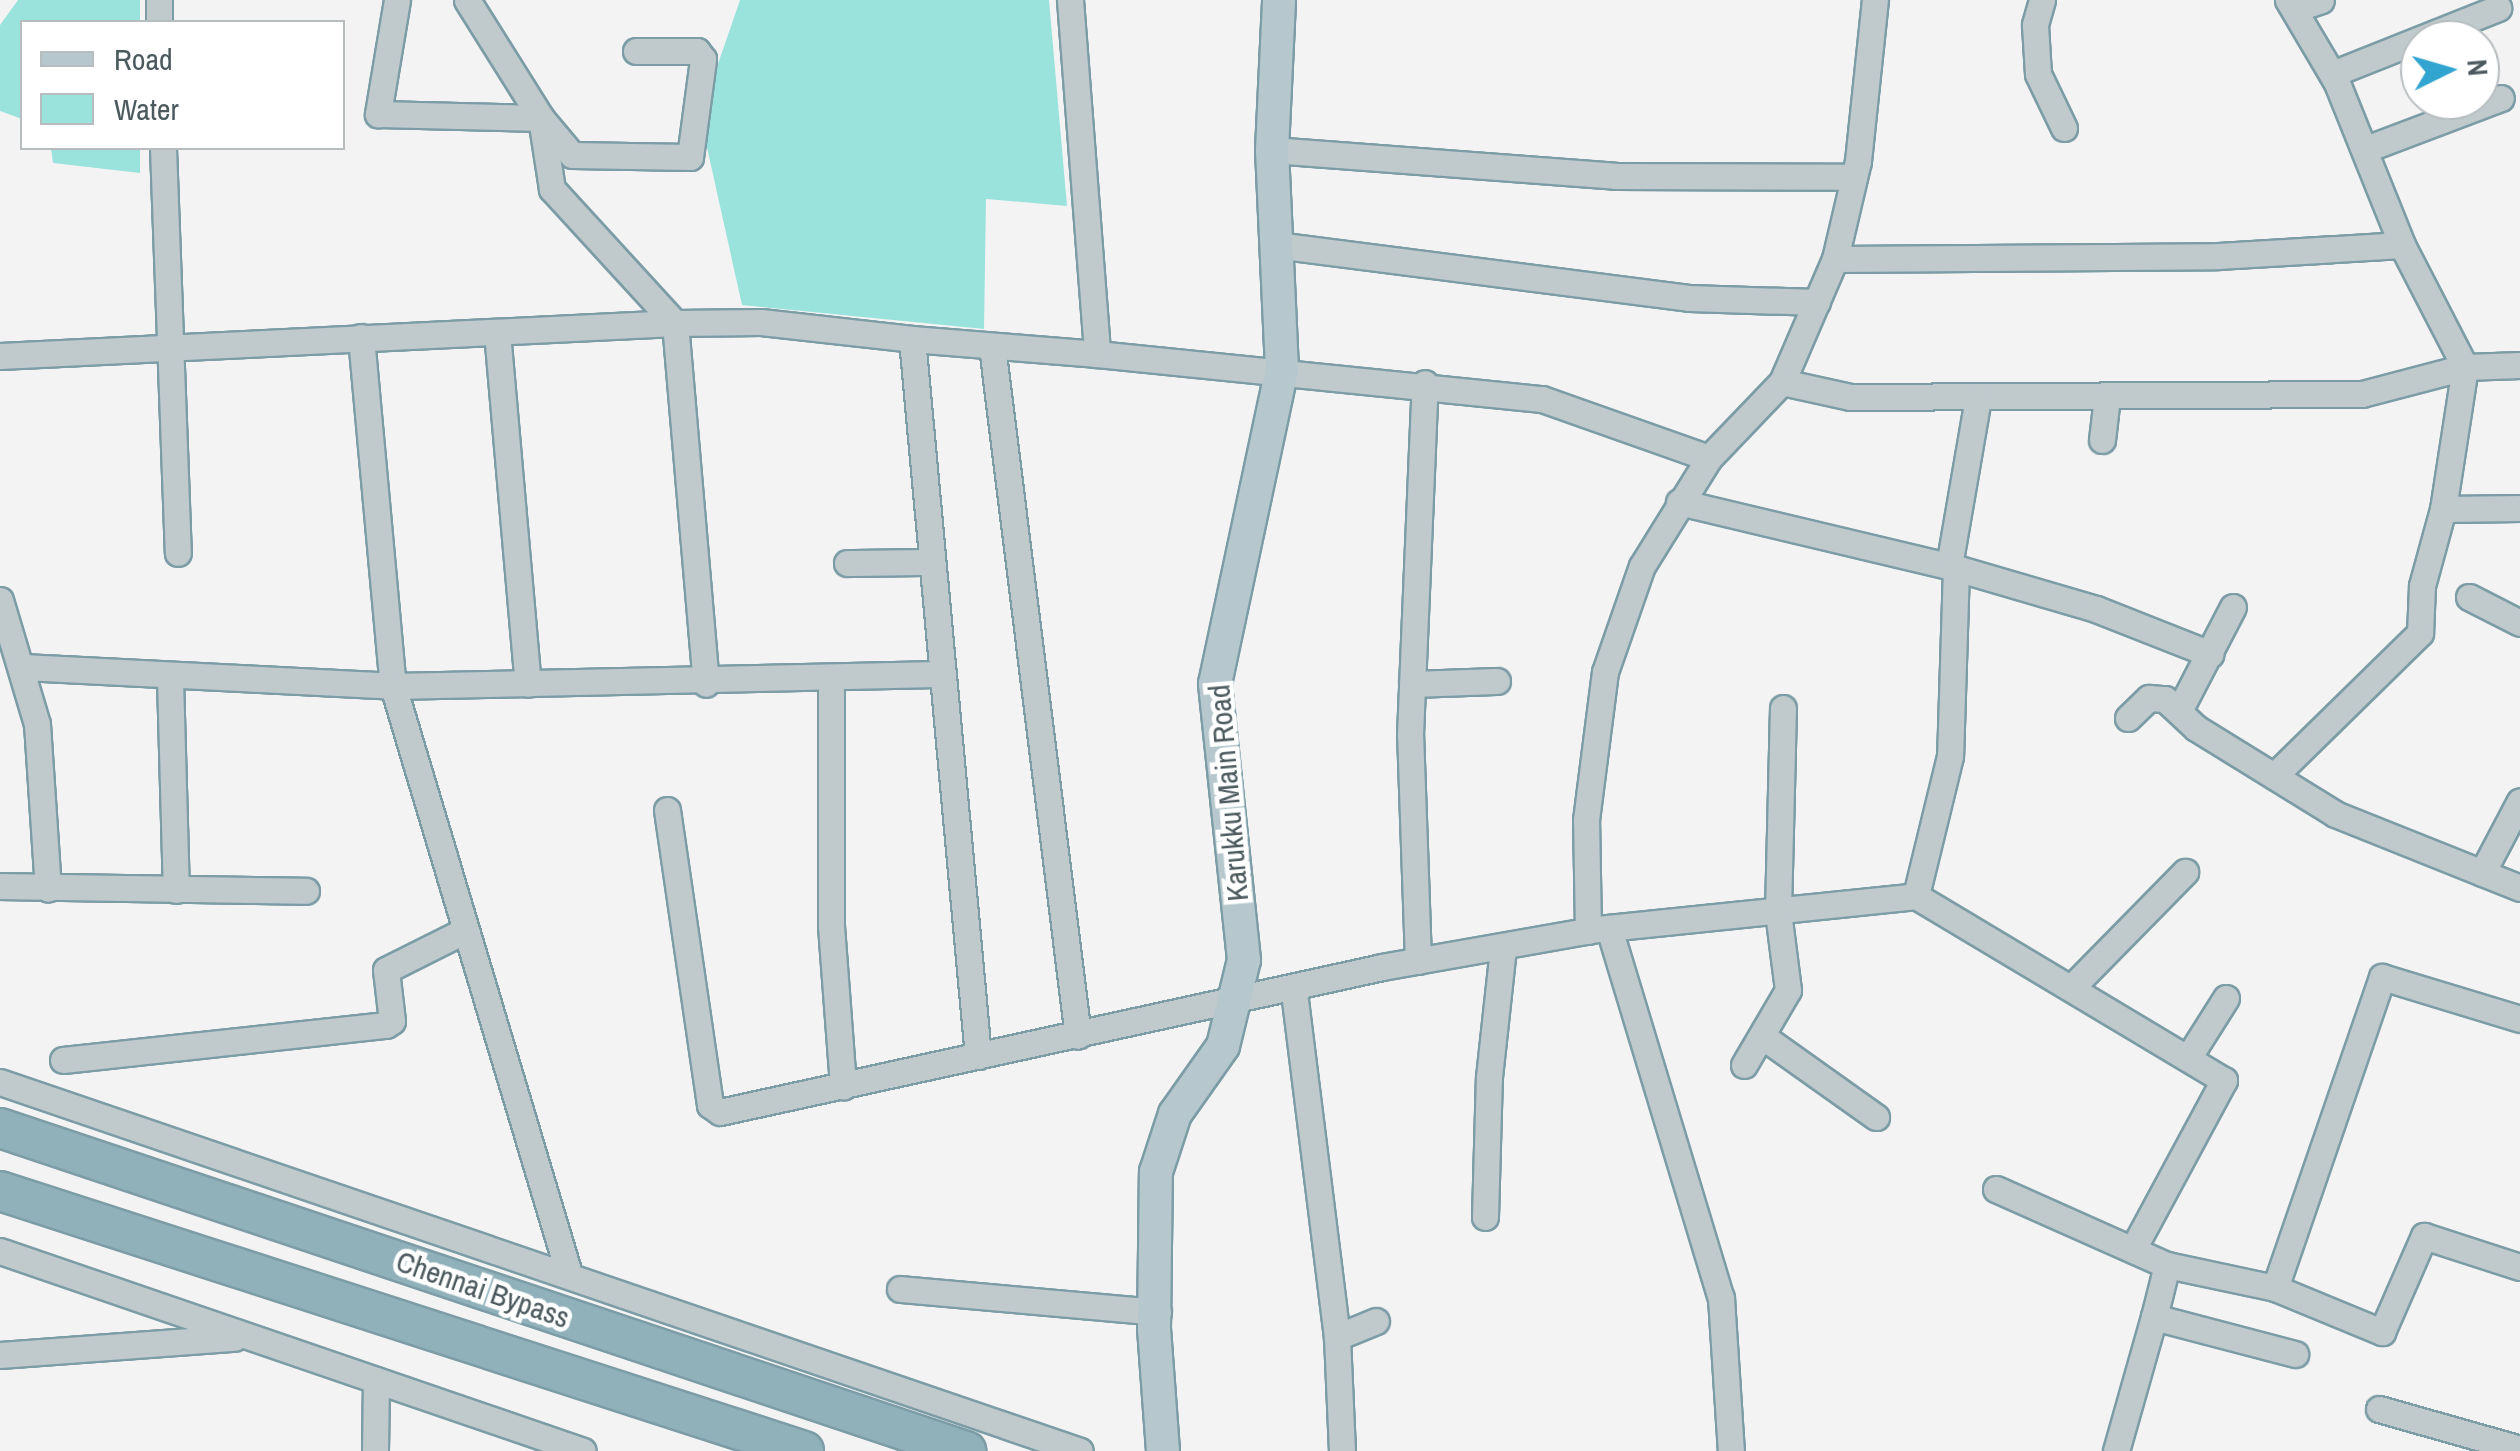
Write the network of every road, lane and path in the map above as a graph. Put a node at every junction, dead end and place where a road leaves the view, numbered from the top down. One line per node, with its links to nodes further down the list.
1 (396, 0): 12 (street)
2 (467, 0): 12 (street)
3 (1070, 0): 28 (street)
4 (1280, 0): 16 (main road, Karukku Main Road)
5 (1874, 0): 17 (street)
6 (2042, 0): 13 (street)
7 (2302, 3): 10 (street)
8 (2498, 8): 10 (street)
9 (636, 50): 12 (street)
10 (2332, 74): 14 (street)
11 (2501, 98): 14 (street)
12 (541, 118): 22 (street)
13 (2064, 128)
14 (2366, 149): 19 (street)
15 (163, 150): 27 (street)
16 (1272, 150): 17 (street); 18 (main road, Karukku Main Road)
17 (1854, 177): 20 (street)
18 (1276, 245): 21 (street); 32 (main road, Karukku Main Road)
19 (2402, 245): 20 (street); 31 (street)
20 (1835, 259): 21 (street)
21 (1816, 302): 34 (street)
22 (674, 323): 23 (street); 25 (street); 57 (street)
23 (497, 332): 24 (street); 56 (street)
24 (361, 337): 27 (street); 59 (street)
25 (912, 340): 26 (street); 43 (street)
26 (992, 346): 28 (street); 84 (street)
27 (173, 348): 29 (street); 42 (street)
28 (1097, 354): 32 (street)
29 (0, 356)
30 (2520, 365): 31 (street)
31 (2465, 368): 35 (street); 41 (street)
32 (1282, 370): 33 (street); 82 (main road, Karukku Main Road)
33 (1425, 382): 38 (street); 58 (street)
34 (1782, 382): 36 (street); 38 (street)
35 (2107, 396): 36 (street); 37 (street)
36 (1978, 398): 45 (street)
37 (2102, 440)
38 (1710, 458): 39 (street)
39 (1679, 502): 45 (street); 76 (street)
40 (2520, 508): 41 (street)
41 (2443, 509): 63 (street)
42 (178, 553)
43 (929, 562): 44 (street); 52 (street)
44 (847, 563)
45 (1952, 567): 50 (street); 73 (street)
46 (2468, 597): 49 (street)
47 (0, 600): 51 (street)
48 (2234, 608): 50 (street)
49 (2520, 622)
50 (2210, 654): 61 (street)
51 (23, 667): 54 (street); 70 (street)
52 (938, 674): 53 (street); 86 (street)
53 (831, 678): 57 (street); 91 (street)
54 (170, 679): 59 (street); 71 (street)
55 (1497, 681): 58 (street)
56 (528, 684): 57 (street); 59 (street)
57 (706, 684)
58 (1412, 684): 78 (street)
59 (393, 686): 75 (street)
60 (1782, 708): 74 (street)
61 (2180, 711): 62 (street); 63 (street)
62 (2128, 718)
63 (2274, 776): 67 (street)
64 (2520, 802): 67 (street)
65 (667, 810): 91 (street)
66 (2185, 872): 79 (street)
67 (2482, 873): 69 (street)
68 (0, 886): 70 (street)
69 (2520, 888)
70 (48, 889): 71 (street)
71 (176, 890): 72 (street)
72 (306, 891)
73 (1916, 896): 74 (street); 79 (street)
74 (1778, 912): 76 (street); 85 (street)
75 (466, 930): 88 (street); 101 (street)
76 (1598, 930): 77 (street); 122 (street)
77 (1503, 948): 78 (street); 96 (street)
78 (1418, 961): 80 (street)
79 (2071, 988): 87 (street)
80 (1294, 992): 82 (street); 108 (street)
81 (2226, 998): 87 (street)
82 (1233, 1004): 84 (street); 104 (main road, Karukku Main Road)
83 (2520, 1019): 102 (street)
84 (1078, 1036): 86 (street)
85 (1762, 1036): 89 (street); 92 (street)
86 (978, 1056): 91 (street)
87 (2188, 1058): 97 (street)
88 (63, 1060)
89 (1744, 1065)
90 (0, 1082): 101 (street)
91 (843, 1087)
92 (1876, 1118)
93 (0, 1128): 118 (highway, Chennai Bypass)
94 (1996, 1189): 97 (street)
95 (0, 1191): 117 (highway, Chennai Bypass)
96 (1485, 1217)
97 (2134, 1247): 99 (street)
98 (0, 1250): 107 (street)
99 (2167, 1265): 102 (street); 105 (street)
100 (2520, 1266): 102 (street)
101 (569, 1274): 119 (street)
102 (2275, 1288)
103 (900, 1289): 104 (street)
104 (1158, 1312): 120 (main road, Karukku Main Road)
105 (2154, 1317): 109 (street); 123 (street)
106 (1376, 1321): 108 (street)
107 (249, 1337): 110 (street); 111 (street)
108 (1338, 1338): 121 (street)
109 (2295, 1354)
110 (0, 1355)
111 (376, 1380): 115 (street); 116 (street)
112 (2379, 1409): 113 (street)
113 (2461, 1442): 114 (street)
114 (2520, 1449)
115 (376, 1451)
116 (583, 1451)
117 (804, 1451)
118 (966, 1451)
119 (1080, 1451)
120 (1164, 1451)
121 (1342, 1451)
122 (1732, 1451)
123 (2116, 1451)

